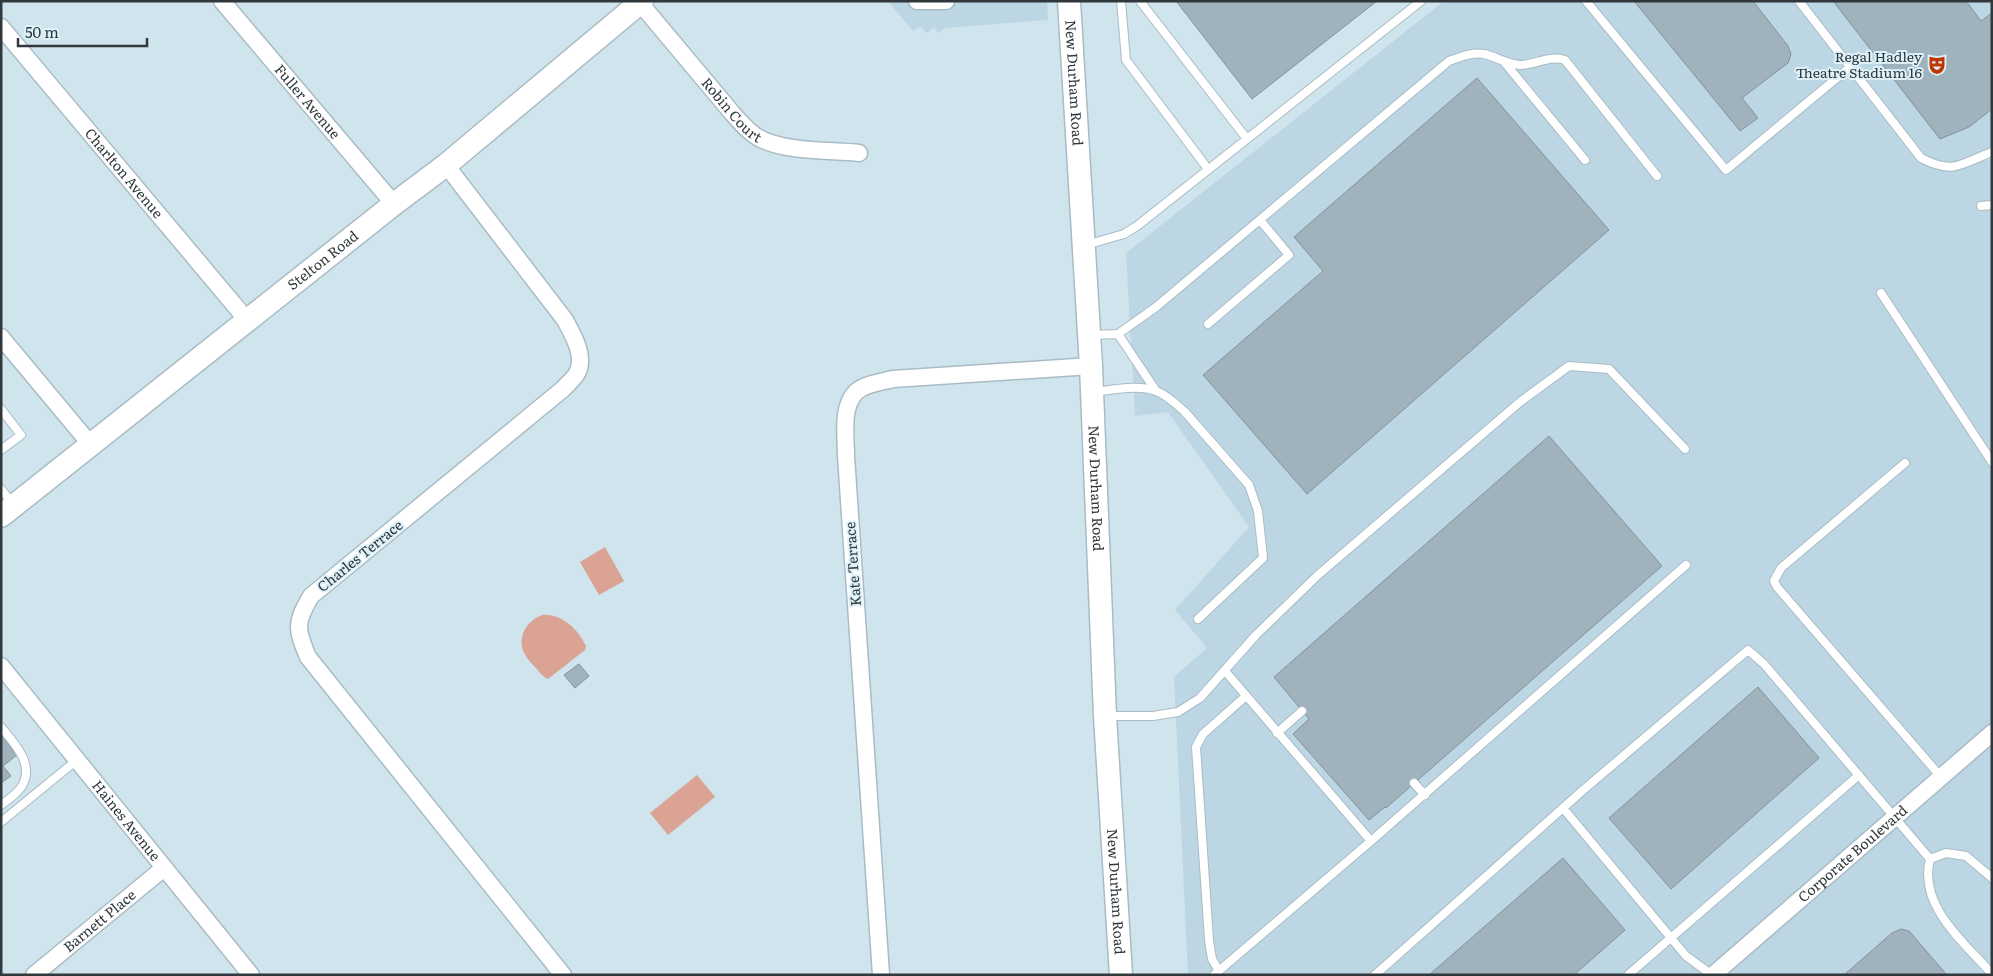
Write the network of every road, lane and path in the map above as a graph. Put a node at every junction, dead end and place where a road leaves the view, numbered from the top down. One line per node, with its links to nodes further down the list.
1 (222, 1): 21 (street, Fuller Avenue)
2 (918, 1): 3 (street)
3 (946, 1)
4 (1069, 1): 25 (main road, New Durham Road)
5 (1121, 1): 19 (lane)
6 (1140, 1): 14 (lane)
7 (1421, 1): 14 (lane)
8 (1586, 1): 13 (lane)
9 (1799, 1): 13 (lane)
10 (641, 2): 16 (street, Robin Court); 18 (main road, Stelton Road)
11 (1, 27): 27 (street, Charlton Avenue)
12 (1505, 62): 17 (lane); 20 (lane); 24 (lane)
13 (1850, 67): 15 (lane)
14 (1247, 139): 19 (lane)
15 (1992, 152)
16 (859, 153)
17 (1585, 160)
18 (446, 165): 21 (main road, Stelton Road); 70 (street, Charles Terrace)
19 (1208, 169): 25 (lane)
20 (1657, 176)
21 (394, 204): 27 (main road, Stelton Road)
22 (1992, 205): 23 (lane)
23 (1981, 206)
24 (1260, 220): 28 (lane); 29 (lane)
25 (1084, 246): 30 (main road, New Durham Road)
26 (1880, 293): 40 (lane)
27 (247, 320): 36 (main road, Stelton Road)
28 (1208, 324)
29 (1118, 334): 30 (lane); 33 (lane)
30 (1089, 335): 32 (main road, New Durham Road)
31 (1, 337): 36 (street)
32 (1091, 366): 34 (main road, New Durham Road); 71 (street, Kate Terrace)
33 (1156, 391): 34 (lane); 43 (lane)
34 (1092, 392): 48 (main road, New Durham Road)
35 (1, 409): 38 (lane)
36 (91, 444): 41 (main road, Stelton Road)
37 (1685, 449): 45 (lane)
38 (1, 450)
39 (1905, 462): 54 (lane)
40 (1992, 462)
41 (6, 504)
42 (1686, 565): 56 (lane)
43 (1198, 618)
44 (1, 666): 52 (street, Haines Avenue)
45 (1225, 671): 46 (lane); 48 (lane)
46 (1246, 696): 51 (lane); 66 (lane)
47 (1302, 711): 51 (lane)
48 (1105, 716): 72 (main road, New Durham Road)
49 (1, 727): 57 (lane)
50 (1992, 732): 54 (street, Corporate Boulevard)
51 (1277, 733): 61 (lane)
52 (77, 760): 60 (lane); 63 (street, Haines Avenue)
53 (1859, 775): 58 (lane); 59 (lane); 65 (lane)
54 (1941, 777): 59 (street, Corporate Boulevard)
55 (1414, 783): 56 (lane)
56 (1424, 795): 61 (lane)
57 (1, 805)
58 (1563, 808): 65 (lane); 73 (lane)
59 (1895, 817): 62 (lane); 75 (street, Corporate Boulevard)
60 (1, 822)
61 (1371, 841): 66 (lane)
62 (1930, 859): 64 (lane); 67 (lane)
63 (164, 868): 68 (street, Barnett Place); 69 (street, Haines Avenue)
64 (1992, 877)
65 (1670, 938): 74 (lane); 75 (lane)
66 (1216, 973)
67 (1992, 974)
68 (34, 975)
69 (251, 975)
70 (563, 975)
71 (881, 975)
72 (1121, 975)
73 (1375, 975)
74 (1628, 975)
75 (1712, 975)

